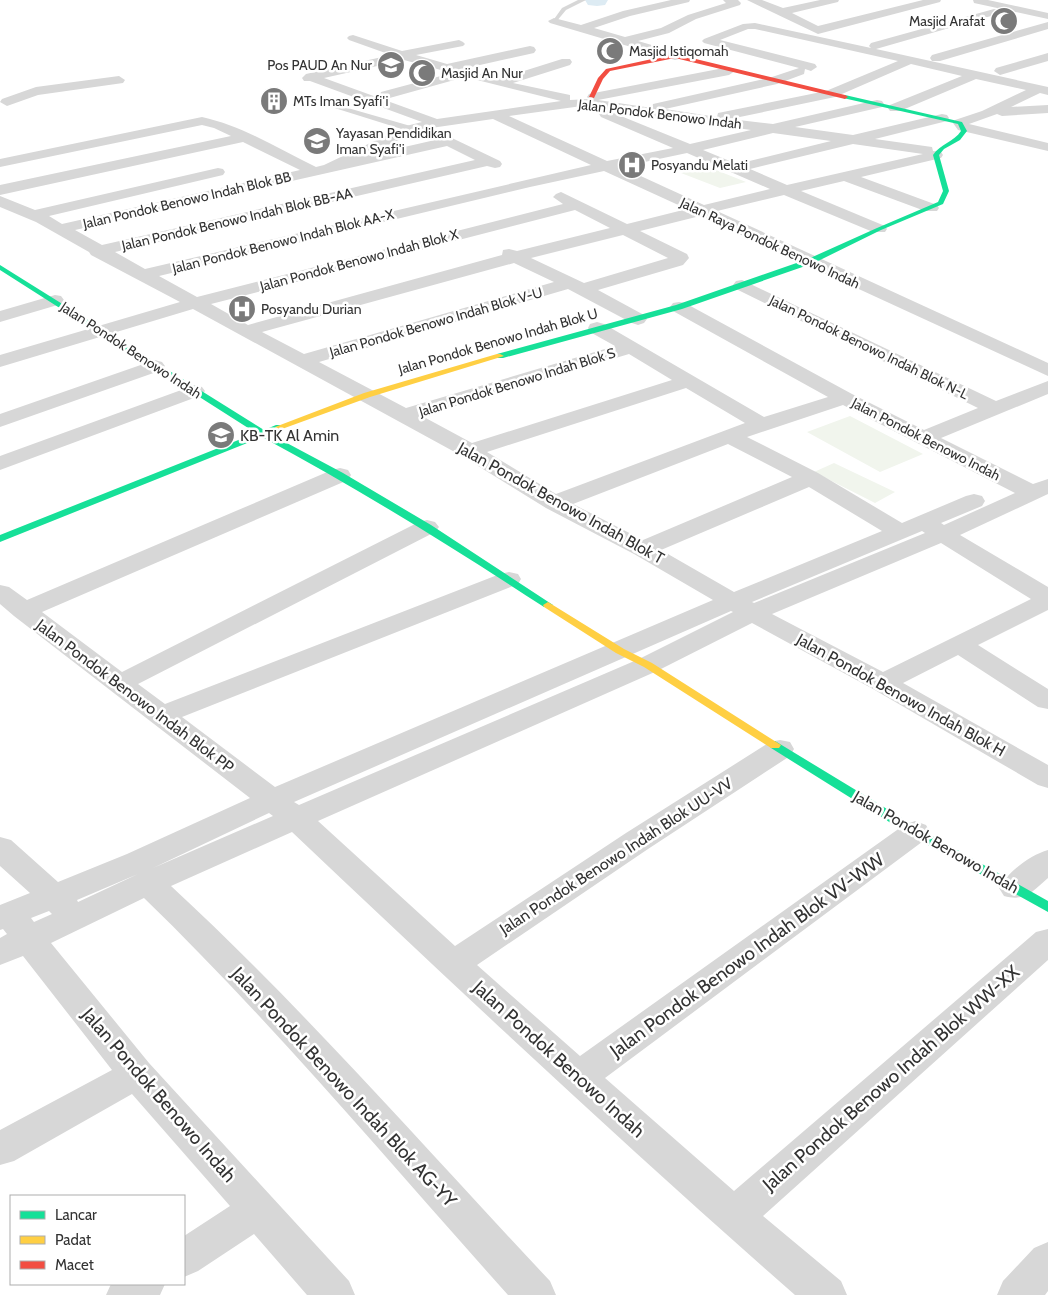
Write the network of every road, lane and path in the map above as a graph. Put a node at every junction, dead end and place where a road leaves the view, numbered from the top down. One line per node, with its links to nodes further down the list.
1 (583, 0): 13 (lane)
2 (685, 0): 14 (street)
3 (728, 0): 18 (street)
4 (752, 0): 10 (street)
5 (834, 0): 10 (street)
6 (936, 0): 15 (street)
7 (1026, 0): 9 (street)
8 (972, 3): 9 (street)
9 (1000, 9): 11 (street); 12 (street); 21 (street)
10 (782, 12): 15 (street)
11 (1048, 16)
12 (1048, 24): 28 (street)
13 (559, 26): 14 (street)
14 (585, 28): 18 (street)
15 (816, 30): 21 (street)
16 (798, 37): 22 (street); 23 (street); 23 (street)
17 (358, 40): 24 (street)
18 (625, 40): 25 (street)
19 (459, 44): 24 (street)
20 (529, 44): 32 (street)
21 (875, 46): 28 (street)
22 (857, 50): 26 (street); 29 (street)
23 (752, 53): 43 (street)
24 (403, 56): 32 (street); 39 (street)
25 (675, 56): 31 (street, Jalan Pondok Benowo Indah); 33 (street, Jalan Pondok Benowo Indah)
26 (839, 57)
27 (1048, 57): 34 (street)
28 (936, 58): 34 (street)
29 (909, 61): 37 (street); 51 (street)
30 (566, 62): 45 (street)
31 (634, 63): 38 (street, Jalan Pondok Benowo Indah); 40 (street)
32 (442, 67): 35 (street); 36 (street)
33 (729, 71): 40 (street); 43 (street, Jalan Pondok Benowo Indah)
34 (1000, 71): 46 (street)
35 (408, 72)
36 (465, 74): 45 (street); 50 (street)
37 (976, 74): 46 (street); 56 (street)
38 (601, 76): 48 (street); 52 (street, Jalan Pondok Benowo Indah)
39 (310, 77): 42 (street); 47 (street)
40 (686, 79): 48 (street)
41 (119, 80): 55 (street)
42 (297, 80)
43 (773, 81): 51 (street, Jalan Pondok Benowo Indah); 58 (street)
44 (359, 83): 47 (street)
45 (499, 84): 49 (street); 52 (street)
46 (1045, 87): 60 (street)
47 (340, 88): 64 (street)
48 (637, 88): 52 (street)
49 (476, 90)
50 (386, 94)
51 (830, 94): 54 (street, Jalan Pondok Benowo Indah); 63 (street)
52 (587, 100): 58 (street, Jalan Pondok Benowo Indah); 59 (street, Jalan Pondok Benowo Indah); 61 (street, Jalan Pondok Benowo Indah)
53 (328, 104): 66 (lane)
54 (877, 104): 56 (street, Jalan Pondok Benowo Indah); 67 (street, Jalan Pondok Benowo Indah Blok AA-X)
55 (2, 105)
56 (895, 108): 62 (street, Jalan Pondok Benowo Indah)
57 (1048, 109): 60 (street)
58 (642, 110): 61 (street); 63 (street, Jalan Pondok Benowo Indah)
59 (501, 113): 64 (street, Jalan Pondok Benowo Indah); 78 (street, Jalan Raya Pondok Benowo Indah)
60 (986, 114): 65 (street)
61 (611, 117): 68 (street, Jalan Pondok Benowo Indah)
62 (942, 118): 65 (street, Jalan Pondok Benowo Indah); 70 (street)
63 (704, 119): 67 (street, Jalan Pondok Benowo Indah); 68 (street)
64 (436, 123): 66 (street, Jalan Pondok Benowo Indah)
65 (961, 126): 72 (street); 75 (street)
66 (414, 128): 71 (street); 79 (street, Jalan Pondok Benowo Indah)
67 (774, 129): 70 (street, Jalan Pondok Benowo Indah); 73 (street, Jalan Pondok Benowo Indah Blok AA-X)
68 (647, 132): 73 (street, Jalan Pondok Benowo Indah)
69 (247, 138): 74 (street); 77 (street); 81 (street)
70 (852, 141): 75 (street, Jalan Pondok Benowo Indah); 80 (street)
71 (447, 142): 76 (street); 79 (street)
72 (1048, 147)
73 (688, 149): 78 (street, Jalan Pondok Benowo Indah Blok AA-X); 80 (street, Jalan Pondok Benowo Indah)
74 (185, 152): 82 (street); 87 (street)
75 (937, 153): 83 (street); 93 (street)
76 (489, 161): 84 (street); 86 (street, Jalan Pondok Benowo Indah Blok BB-AA)
77 (0, 163)
78 (613, 165): 84 (street, Jalan Pondok Benowo Indah Blok AA-X); 91 (street, Jalan Raya Pondok Benowo Indah); 94 (street, Jalan Raya Pondok Benowo Indah)
79 (330, 167): 81 (street, Jalan Pondok Benowo Indah Blok BB); 86 (street)
80 (733, 169): 88 (street, Jalan Pondok Benowo Indah)
81 (313, 171): 85 (street, Jalan Pondok Benowo Indah Blok BB)
82 (218, 172): 85 (street); 95 (street)
83 (846, 176): 88 (street); 93 (street)
84 (530, 182): 90 (street); 92 (street, Jalan Pondok Benowo Indah Blok AA-X)
85 (245, 187): 97 (street, Jalan Pondok Benowo Indah Blok BB)
86 (378, 187): 92 (street); 101 (street, Jalan Pondok Benowo Indah Blok BB-AA)
87 (0, 190)
88 (784, 190): 91 (street); 99 (street, Jalan Pondok Benowo Indah)
89 (0, 201): 95 (street, Jalan Pondok Benowo Indah Blok T)
90 (577, 205): 98 (street); 100 (street, Jalan Pondok Benowo Indah Blok X)
91 (716, 207): 94 (street); 103 (street, Jalan Raya Pondok Benowo Indah)
92 (421, 208): 100 (street); 105 (street, Jalan Pondok Benowo Indah Blok AA-X)
93 (930, 208): 99 (street)
94 (700, 211): 98 (street); 103 (street, Jalan Raya Pondok Benowo Indah)
95 (26, 212): 96 (street); 97 (street, Jalan Pondok Benowo Indah Blok T)
96 (0, 215)
97 (60, 229): 101 (street, Jalan Pondok Benowo Indah Blok T)
98 (627, 229): 102 (street); 107 (street, Jalan Pondok Benowo Indah Blok V-U)
99 (879, 229): 103 (street)
100 (465, 232): 102 (street); 109 (street, Jalan Pondok Benowo Indah Blok X)
101 (98, 251): 105 (street, Jalan Pondok Benowo Indah Blok T)
102 (514, 257): 107 (street); 115 (street)
103 (818, 258): 106 (street); 117 (street, Jalan Raya Pondok Benowo Indah); 121 (street, Jalan Raya Pondok Benowo Indah)
104 (3, 272): 108 (street, Jalan Pondok Benowo Indah)
105 (145, 274): 109 (street, Jalan Pondok Benowo Indah Blok T)
106 (742, 285): 110 (street); 127 (street, Jalan Pondok Benowo Indah Blok N-L)
107 (576, 286): 112 (street); 119 (street, Jalan Pondok Benowo Indah Blok V-U)
108 (54, 300): 111 (street); 114 (street, Jalan Pondok Benowo Indah)
109 (195, 303): 114 (street, Jalan Pondok Benowo Indah Blok X); 115 (street, Jalan Pondok Benowo Indah Blok T)
110 (679, 307): 112 (street); 126 (street)
111 (0, 317)
112 (638, 319): 113 (street, Jalan Pondok Benowo Indah Blok U)
113 (597, 328): 116 (street); 125 (street, Jalan Pondok Benowo Indah Blok U)
114 (102, 331): 118 (street, Jalan Pondok Benowo Indah Blok X); 120 (street, Jalan Pondok Benowo Indah)
115 (246, 331): 119 (street, Jalan Pondok Benowo Indah Blok T)
116 (630, 348): 122 (street); 128 (street, Jalan Pondok Benowo Indah Blok S)
117 (1048, 357)
118 (0, 361)
119 (301, 361): 125 (street, Jalan Pondok Benowo Indah Blok T)
120 (155, 366): 124 (street, Jalan Pondok Benowo Indah); 129 (street)
121 (1048, 370)
122 (689, 381): 130 (street); 134 (street)
123 (1048, 387): 127 (street)
124 (195, 391): 131 (street, Jalan Pondok Benowo Indah); 135 (street)
125 (367, 395): 128 (street, Jalan Pondok Benowo Indah Blok T); 131 (street, Jalan Pondok Benowo Indah Blok U)
126 (845, 398): 130 (street, Jalan Pondok Benowo Indah); 133 (street, Jalan Pondok Benowo Indah)
127 (996, 409): 133 (street)
128 (405, 416): 134 (street, Jalan Pondok Benowo Indah Blok T)
129 (0, 421)
130 (762, 424): 132 (street, Jalan Pondok Benowo Indah)
131 (262, 433): 137 (street); 143 (street, Jalan Pondok Benowo Indah Blok U)
132 (731, 437): 138 (street); 140 (street, Jalan Pondok Benowo Indah)
133 (922, 438): 139 (street, Jalan Pondok Benowo Indah)
134 (470, 452): 140 (street, Jalan Pondok Benowo Indah Blok T)
135 (0, 463)
136 (1048, 469): 139 (street, Jalan Pondok Benowo Indah)
137 (340, 475): 141 (street); 149 (street)
138 (810, 478): 142 (street); 144 (street)
139 (1032, 488): 142 (street, Jalan Pondok Benowo Indah)
140 (554, 503): 144 (street, Jalan Pondok Benowo Indah Blok T)
141 (427, 527): 145 (street); 153 (street)
142 (922, 530): 147 (street); 148 (street, Jalan Pondok Benowo Indah); 148 (street, Jalan Pondok Benowo Indah)
143 (0, 539)
144 (642, 549): 148 (street, Jalan Pondok Benowo Indah Blok T)
145 (509, 579): 151 (street); 156 (street)
146 (0, 592): 149 (street, Jalan Pondok Benowo Indah Blok PP)
147 (1048, 599): 150 (street)
148 (743, 607): 151 (street, Jalan Pondok Benowo Indah); 152 (street, Jalan Pondok Benowo Indah); 154 (street, Jalan Pondok Benowo Indah Blok H)
149 (23, 611): 153 (street, Jalan Pondok Benowo Indah Blok PP)
150 (960, 645): 154 (street); 155 (street)
151 (620, 651): 152 (street, Jalan Pondok Benowo Indah); 159 (street, Jalan Pondok Benowo Indah)
152 (648, 665): 157 (street, Jalan Pondok Benowo Indah); 159 (street, Jalan Pondok Benowo Indah)
153 (120, 683): 156 (street, Jalan Pondok Benowo Indah Blok PP)
154 (882, 683): 158 (street, Jalan Pondok Benowo Indah Blok H)
155 (1048, 701)
156 (162, 716): 159 (street, Jalan Pondok Benowo Indah Blok PP)
157 (780, 749): 160 (street, Jalan Pondok Benowo Indah); 169 (street, Jalan Pondok Benowo Indah Blok UU-VV)
158 (1048, 778)
159 (284, 810): 163 (street, Jalan Pondok Benowo Indah); 165 (street, Jalan Pondok Benowo Indah); 169 (street, Jalan Pondok Benowo Indah)
160 (915, 832): 164 (street, Jalan Pondok Benowo Indah); 171 (street, Jalan Pondok Benowo Indah Blok VV-WW)
161 (0, 848): 165 (street)
162 (1048, 861): 164 (street)
163 (148, 883): 165 (street, Jalan Pondok Benowo Indah); 180 (street, Jalan Pondok Benowo Indah Blok AG-YY)
164 (1015, 888): 166 (street, Jalan Pondok Benowo Indah)
165 (64, 906): 167 (street, Jalan Pondok Benowo Indah)
166 (1048, 907)
167 (7, 925): 170 (street, Jalan Pondok Benowo Indah)
168 (1048, 941): 174 (street, Jalan Pondok Benowo Indah Blok WW-XX)
169 (453, 964): 171 (street, Jalan Pondok Benowo Indah)
170 (136, 1074): 172 (street); 173 (street, Jalan Pondok Benowo Indah)
171 (579, 1077): 174 (street, Jalan Pondok Benowo Indah)
172 (0, 1149)
173 (258, 1208): 175 (street); 179 (street, Jalan Pondok Benowo Indah)
174 (734, 1216): 181 (street, Jalan Pondok Benowo Indah)
175 (185, 1257)
176 (1048, 1262): 182 (street)
177 (142, 1285): 178 (street)
178 (127, 1295)
179 (334, 1295)
180 (535, 1295)
181 (826, 1295)
182 (1018, 1295)

